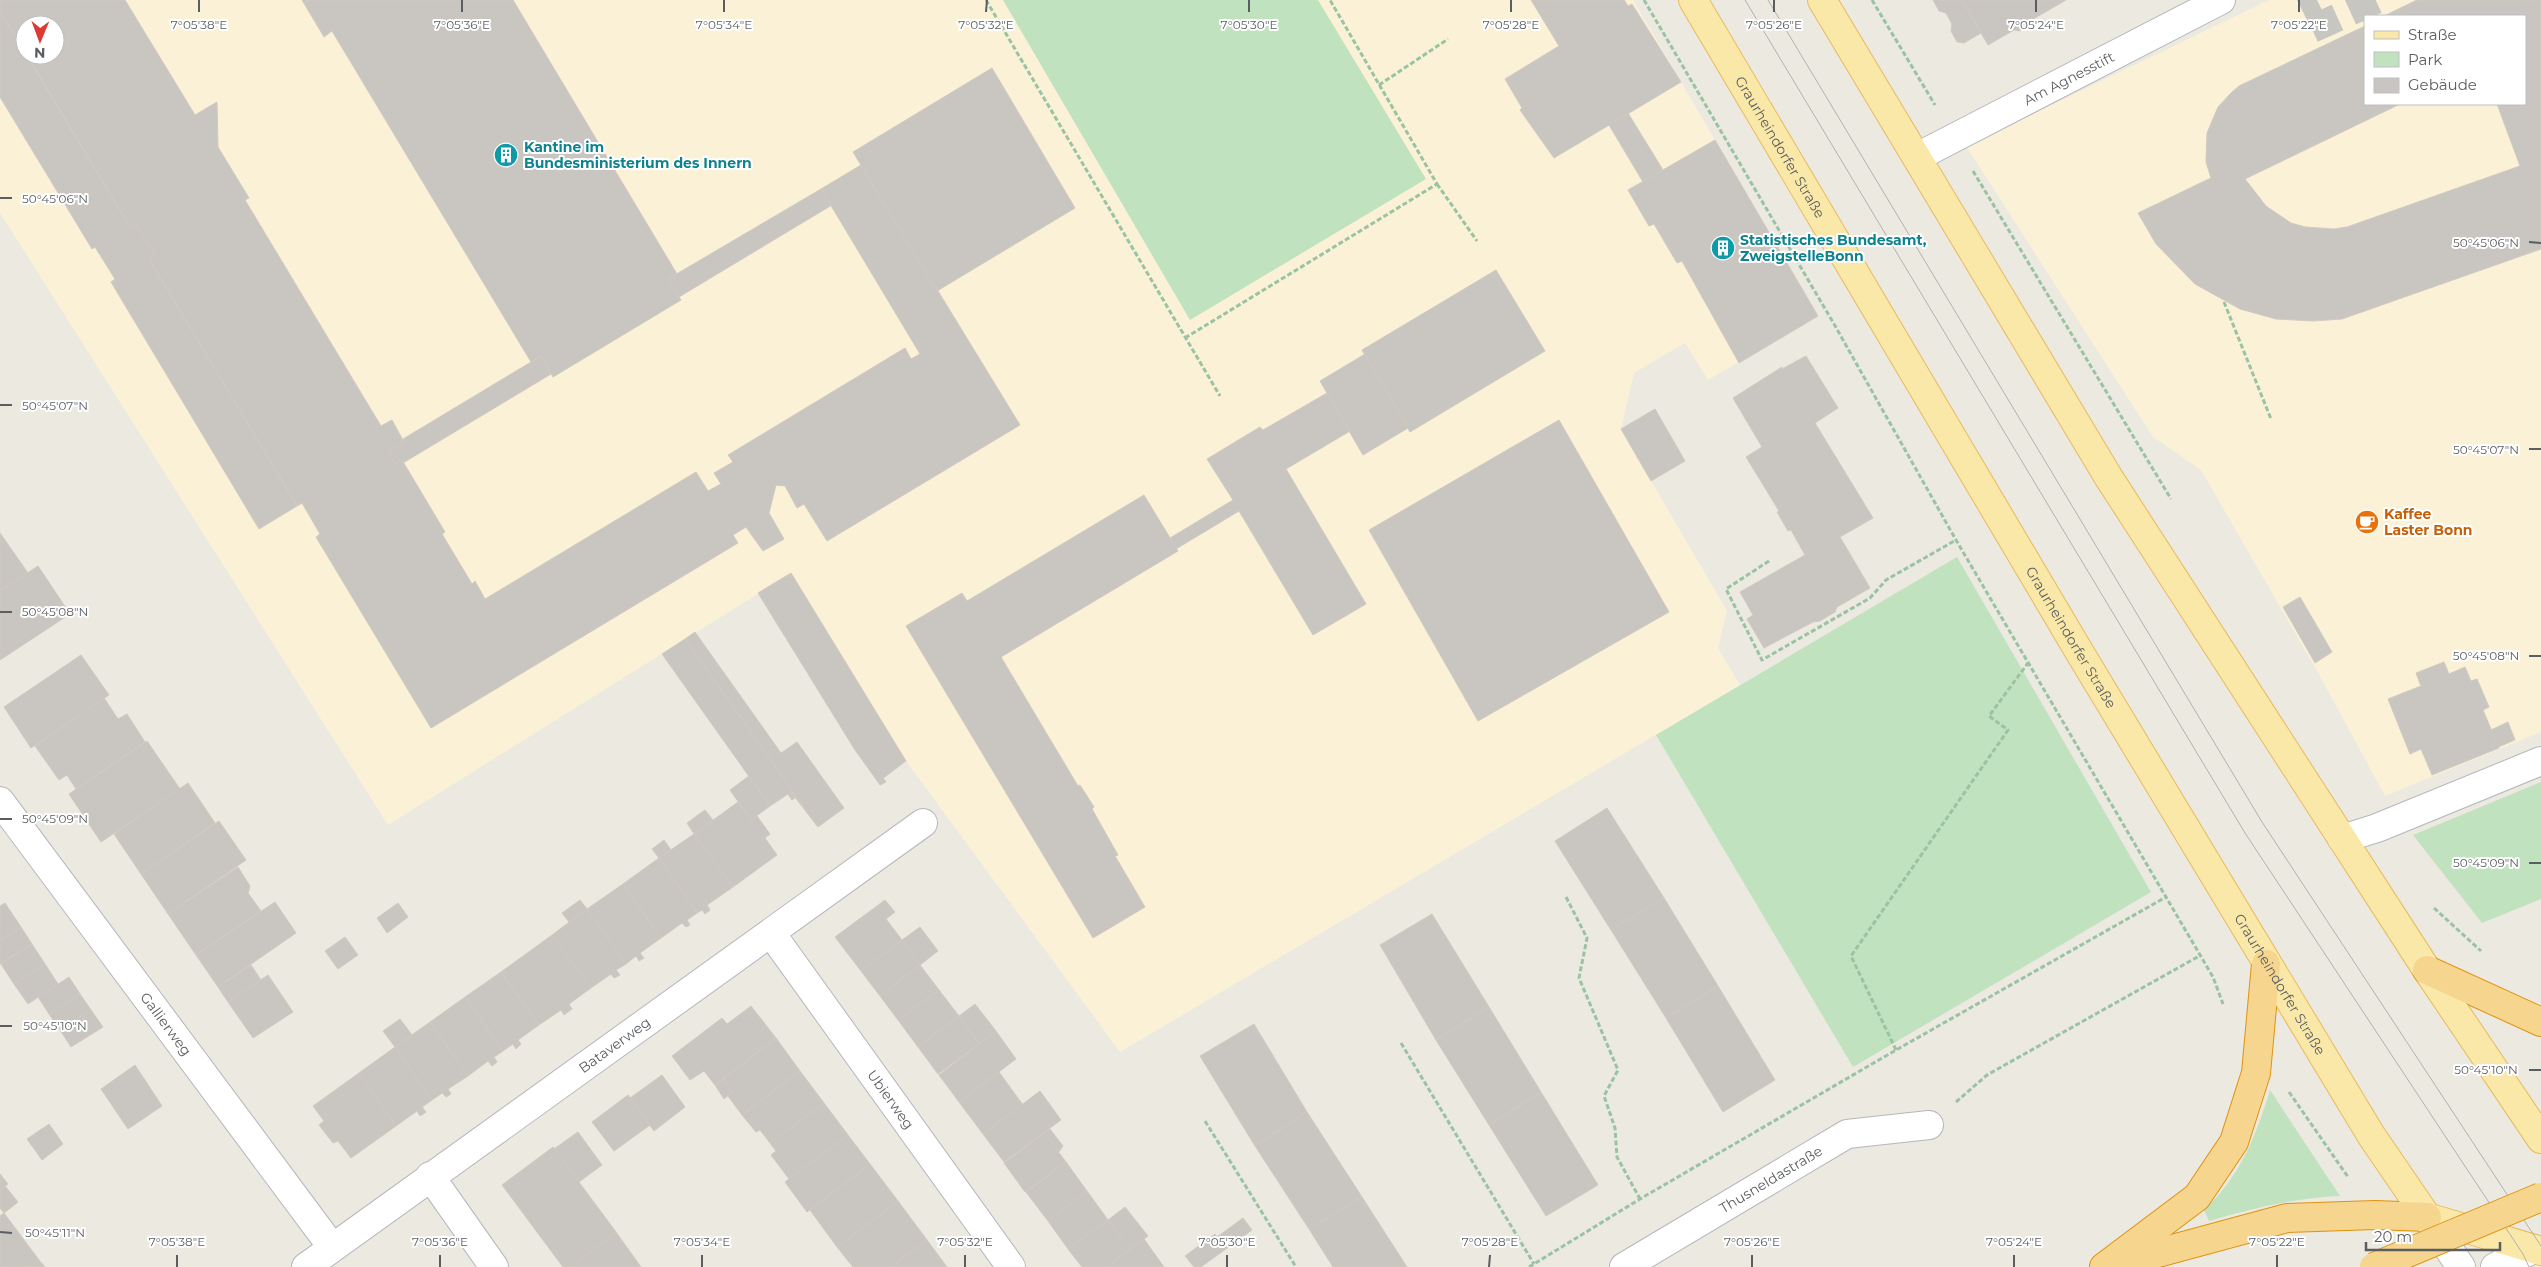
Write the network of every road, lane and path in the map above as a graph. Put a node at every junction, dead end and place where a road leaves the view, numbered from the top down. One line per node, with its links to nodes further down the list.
1 (986, 0): 15 (path)
2 (1330, 0): 9 (path)
3 (1644, 0): 19 (path)
4 (1692, 0): 32 (main road, Graurheindorfer Straße)
5 (1822, 0): 11 (main road)
6 (1872, 0): 10 (path)
7 (2220, 0): 10 (street, Am Agnesstift)
8 (1448, 39): 9 (path)
9 (1379, 85): 12 (path)
10 (1954, 136): 11 (street, Am Agnesstift); 18 (path)
11 (1917, 157): 25 (main road)
12 (1437, 184): 13 (path); 15 (path)
13 (1477, 241)
14 (2224, 302): 17 (path)
15 (1185, 338): 16 (path)
16 (1220, 396)
17 (2271, 419)
18 (2175, 505)
19 (1956, 540): 20 (path); 21 (path)
20 (1769, 561)
21 (2028, 663): 27 (path); 37 (path)
22 (2541, 760): 25 (street)
23 (0, 801): 47 (street, Gallierweg)
24 (923, 823): 29 (street, Bataverweg)
25 (2342, 840): 33 (main road)
26 (1566, 897): 44 (path)
27 (2166, 897): 31 (path); 37 (path)
28 (2433, 907): 30 (path)
29 (771, 933): 42 (street, Bataverweg); 52 (street, Ubierweg)
30 (2483, 952)
31 (2200, 955): 34 (path); 40 (path)
32 (2266, 964): 38 (highway); 46 (main road, Graurheindorfer Straße)
33 (2426, 970): 35 (highway); 41 (main road)
34 (2225, 1011)
35 (2541, 1022)
36 (1401, 1043): 49 (path)
37 (1896, 1050): 44 (path)
38 (2256, 1073): 45 (path); 56 (highway)
39 (1205, 1121): 53 (path)
40 (1929, 1125): 55 (street, Thusneldastraße)
41 (2541, 1139)
42 (430, 1176): 47 (street, Bataverweg); 51 (street)
43 (2541, 1197): 57 (highway, bridge)
44 (1640, 1199): 49 (path)
45 (2374, 1215): 46 (highway); 56 (highway)
46 (2427, 1217): 48 (main road); 58 (street, Graurheindorfer Straße)
47 (332, 1247): 50 (street, Bataverweg)
48 (2536, 1250): 59 (street)
49 (1534, 1264): 54 (path)
50 (306, 1267)
51 (494, 1267)
52 (1011, 1267)
53 (1296, 1267)
54 (1529, 1267)
55 (1624, 1267)
56 (2105, 1267)
57 (2374, 1267)
58 (2461, 1267)
59 (2495, 1267)

